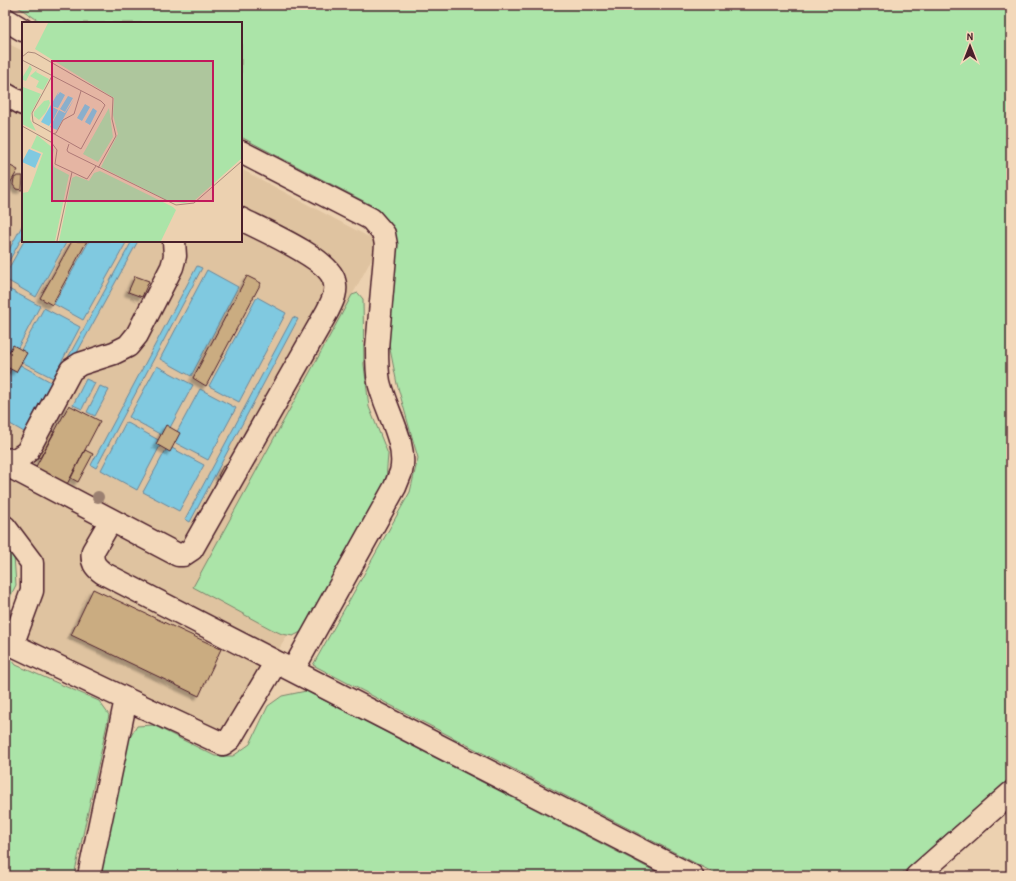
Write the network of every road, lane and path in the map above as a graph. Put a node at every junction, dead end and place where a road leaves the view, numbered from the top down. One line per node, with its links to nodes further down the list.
1 (5, 19): 2 (lane)
2 (22, 29)
3 (5, 94): 4 (lane)
4 (22, 103)
5 (242, 153): 12 (lane)
6 (242, 220): 10 (lane)
7 (174, 242): 8 (lane)
8 (5, 460)
9 (5, 464): 10 (lane)
10 (111, 520): 12 (lane)
11 (5, 527): 13 (lane)
12 (285, 666): 13 (lane); 16 (lane)
13 (126, 699): 15 (lane)
14 (1011, 793): 17 (lane)
15 (89, 876)
16 (692, 876)
17 (917, 876)

